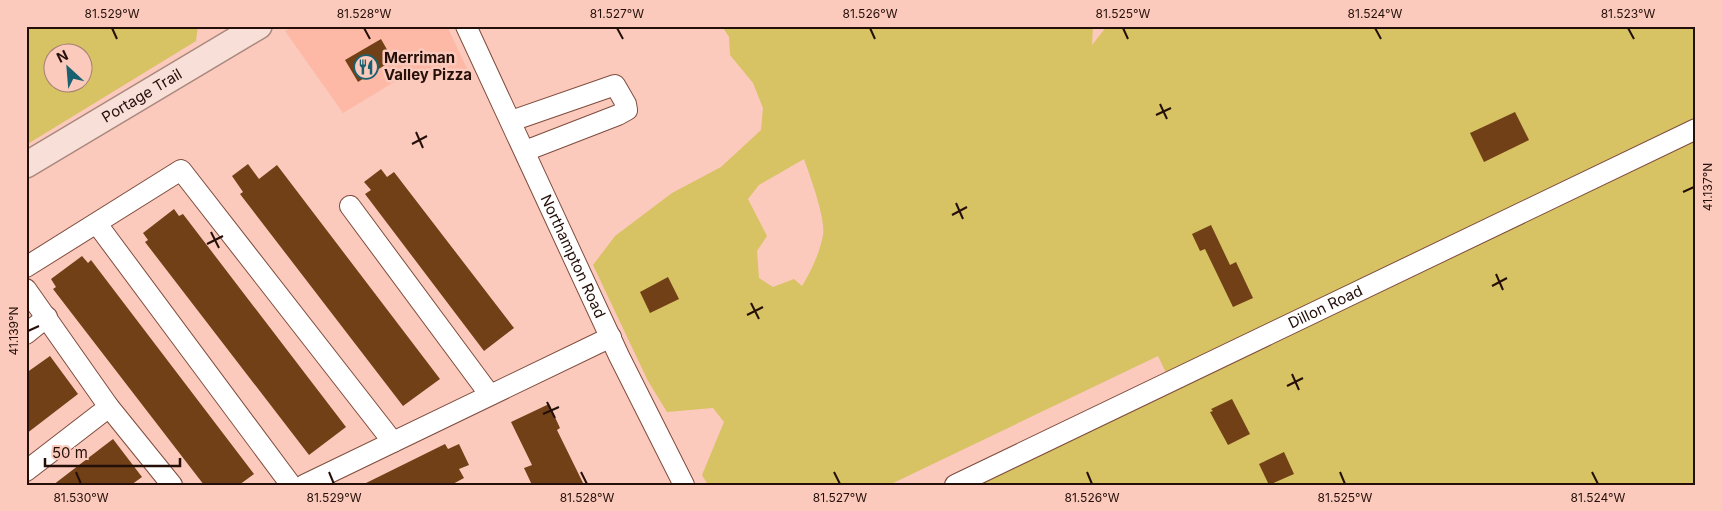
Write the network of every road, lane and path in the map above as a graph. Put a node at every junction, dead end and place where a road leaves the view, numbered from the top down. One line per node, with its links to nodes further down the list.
1 (259, 26): 6 (main road, Portage Trail)
2 (466, 26): 3 (street, Northampton Road)
3 (511, 122): 5 (street, Northampton Road); 5 (street)
4 (1696, 128): 22 (street, Dillon Road)
5 (524, 151): 13 (street, Northampton Road)
6 (26, 165)
7 (350, 206): 14 (street)
8 (97, 224): 9 (street); 16 (street); 19 (street)
9 (26, 267)
10 (26, 290): 11 (street)
11 (47, 317): 12 (street); 15 (street)
12 (26, 334)
13 (611, 337): 14 (street); 21 (street, Northampton Road)
14 (490, 395): 16 (street)
15 (109, 407): 17 (street); 18 (street)
16 (393, 442): 20 (street)
17 (26, 471)
18 (172, 485)
19 (291, 485)
20 (304, 485)
21 (684, 485)
22 (955, 485)

